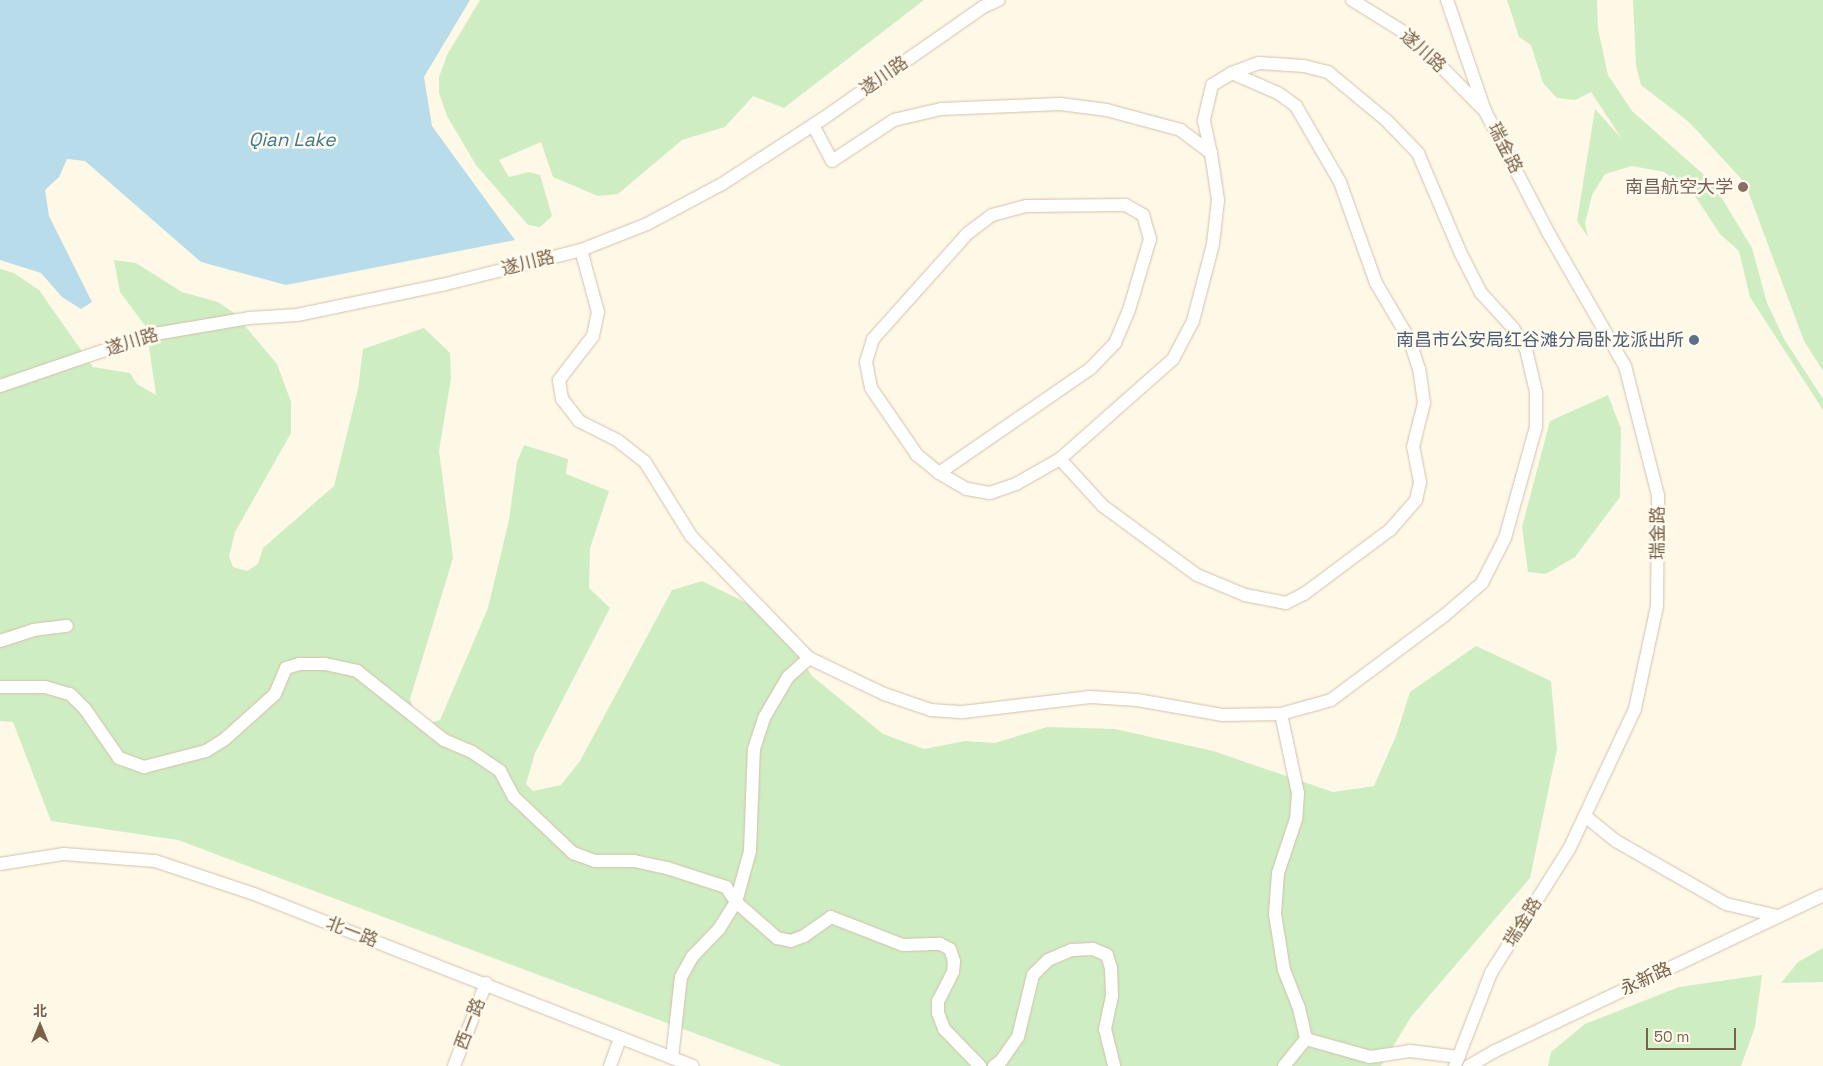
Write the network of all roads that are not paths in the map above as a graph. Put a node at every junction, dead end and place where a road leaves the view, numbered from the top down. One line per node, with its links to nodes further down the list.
1 (999, 0): 6 (street, 遂川路)
2 (1352, 0): 5 (street, 遂川路)
3 (1447, 0): 5 (street, 瑞金路)
4 (1232, 73): 7 (street); 10 (street); 16 (street)
5 (1486, 111): 17 (street, 瑞金路)
6 (813, 125): 7 (street); 8 (street, 遂川路)
7 (1211, 153): 10 (street)
8 (581, 250): 9 (street, 遂川路); 14 (street)
9 (0, 386)
10 (1060, 458): 11 (street)
11 (939, 473): 11 (street)
12 (67, 626): 13 (street)
13 (0, 641)
14 (809, 658): 16 (street); 20 (street)
15 (0, 688): 20 (street)
16 (1281, 714): 24 (street)
17 (1585, 816): 21 (street); 26 (street, 瑞金路)
18 (0, 864): 22 (street, 北一路)
19 (1823, 894): 21 (street, 永新路)
20 (736, 902): 25 (street); 30 (street)
21 (1777, 916): 34 (street, 永新路)
22 (486, 983): 23 (street, 北一路); 27 (street, 西一路)
23 (620, 1038): 25 (street, 北一路); 28 (street)
24 (1306, 1039): 26 (street); 33 (street)
25 (672, 1058): 29 (street, 北一路)
26 (1457, 1062)
27 (454, 1066)
28 (610, 1066)
29 (692, 1066)
30 (980, 1066)
31 (994, 1066): 32 (street)
32 (1114, 1066)
33 (1284, 1066)
34 (1470, 1066)

